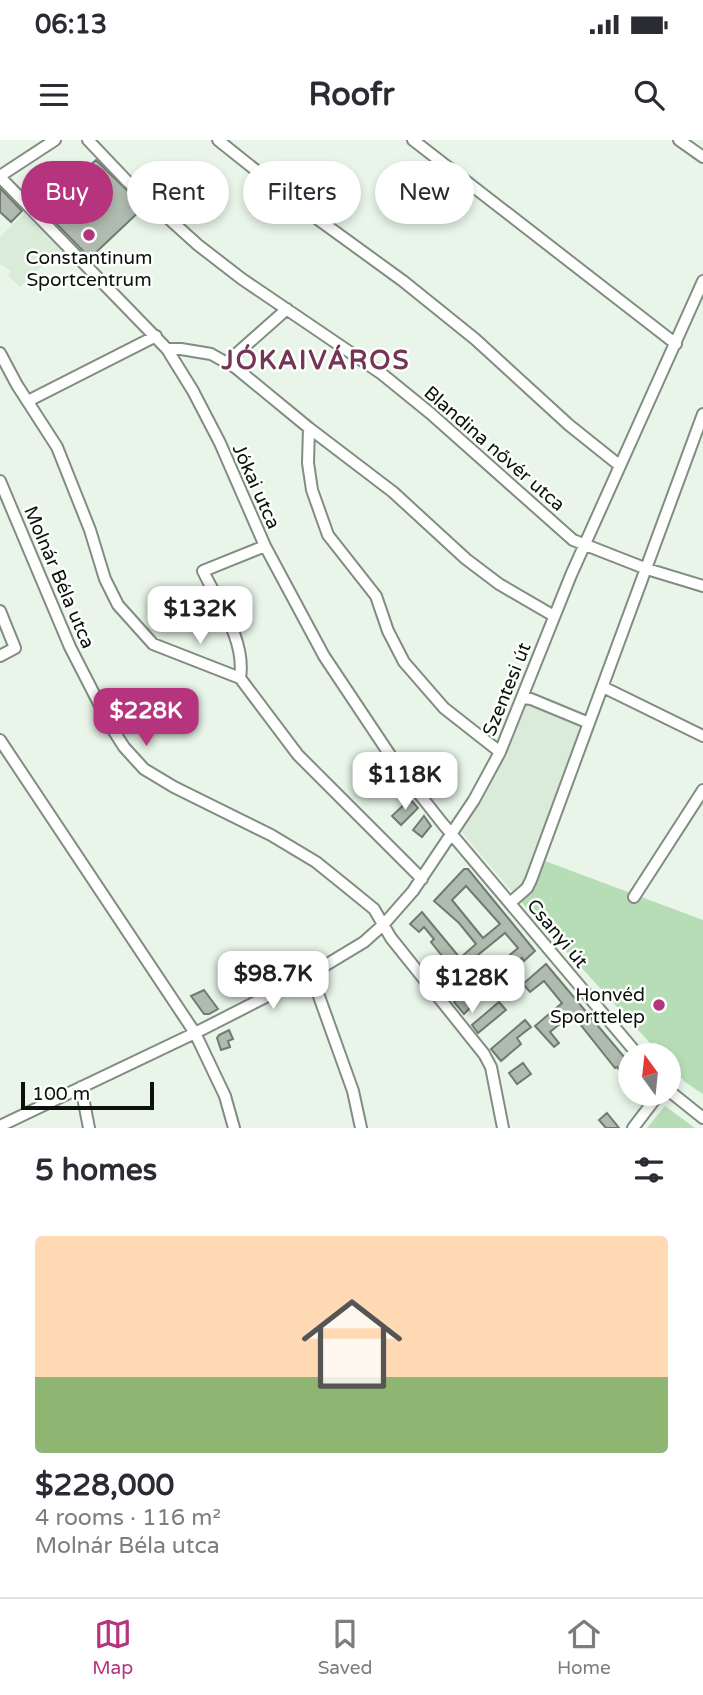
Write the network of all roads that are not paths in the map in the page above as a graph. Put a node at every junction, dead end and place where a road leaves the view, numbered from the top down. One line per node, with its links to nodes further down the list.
1 (55, 140): 7 (street)
2 (88, 140): 9 (street, Blandina nővér utca)
3 (218, 140): 18 (street)
4 (412, 140): 11 (street)
5 (679, 140): 6 (street)
6 (703, 157)
7 (0, 177): 10 (street, Jókai utca)
8 (703, 281): 11 (street, Szentesi út)
9 (287, 309): 14 (street); 20 (street, Blandina nővér utca)
10 (156, 336): 12 (street, Jókai utca); 15 (street)
11 (676, 344): 18 (street, Szentesi út)
12 (167, 349): 14 (street); 21 (street, Jókai utca)
13 (0, 353): 15 (street)
14 (226, 363): 17 (street)
15 (27, 401): 27 (street)
16 (703, 414): 22 (street)
17 (309, 428): 25 (street); 33 (street)
18 (619, 465): 20 (street, Szentesi út)
19 (0, 481): 39 (street, Molnár Béla utca)
20 (584, 545): 22 (street, Blandina nővér utca); 25 (street, Szentesi út)
21 (265, 546): 27 (street); 35 (street, Jókai utca)
22 (647, 569): 23 (street, Blandina nővér utca); 28 (street)
23 (703, 586)
24 (0, 611): 26 (street)
25 (554, 616): 29 (street, Szentesi út)
26 (0, 656)
27 (240, 678): 36 (street)
28 (603, 687): 30 (street); 31 (street)
29 (523, 698): 30 (street); 33 (street, Szentesi út)
30 (589, 723): 38 (street)
31 (703, 736)
32 (0, 740): 41 (street)
33 (500, 752): 35 (street, Szentesi út)
34 (703, 790): 37 (street)
35 (451, 834): 36 (street, Szentesi út); 38 (street, Csanyi út)
36 (422, 879): 39 (street, Szentesi út)
37 (634, 897)
38 (510, 903): 42 (street, Csanyi út)
39 (384, 924): 40 (street, Szentesi út); 51 (street, Molnár Béla utca)
40 (312, 974): 41 (street, Szentesi út); 50 (street)
41 (195, 1033): 43 (street, Szentesi út); 49 (street)
42 (628, 1043)
43 (81, 1087): 47 (street, Szentesi út); 48 (street)
44 (681, 1100): 46 (street)
45 (650, 1106): 52 (street)
46 (703, 1118)
47 (0, 1126)
48 (89, 1128)
49 (233, 1128)
50 (361, 1128)
51 (503, 1128)
52 (633, 1128)

